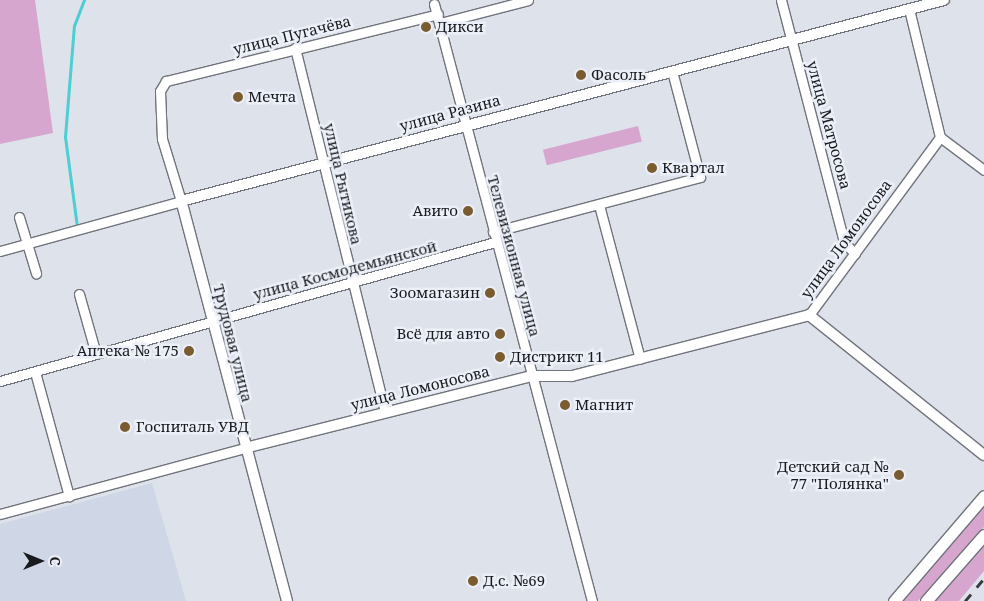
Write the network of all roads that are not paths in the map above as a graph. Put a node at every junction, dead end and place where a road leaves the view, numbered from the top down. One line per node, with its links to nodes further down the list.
1 (528, 0): 6 (street, улица Пугачёва)
2 (781, 0): 7 (street, улица Матросова)
3 (944, 0): 5 (street, улица Разина)
4 (434, 4): 6 (street, Телевизионная улица)
5 (909, 9): 7 (street, улица Разина); 12 (street)
6 (439, 19): 8 (street, улица Пугачёва); 11 (street, Телевизионная улица)
7 (792, 41): 9 (street, улица Разина); 22 (street, улица Матросова)
8 (295, 48): 10 (street, улица Пугачёва); 13 (street, улица Рытикова)
9 (672, 71): 11 (street, улица Разина); 16 (street)
10 (160, 91): 15 (street, Трудовая улица)
11 (465, 124): 13 (street, улица Разина); 18 (street, Телевизионная улица)
12 (940, 137): 14 (street); 22 (street, улица Ломоносова)
13 (325, 162): 15 (street, улица Разина); 24 (street, улица Рытикова)
14 (984, 170)
15 (181, 201): 20 (street, улица Разина); 27 (street, Трудовая улица)
16 (599, 205): 18 (street); 29 (street)
17 (19, 217): 20 (street)
18 (493, 232): 19 (street, Телевизионная улица)
19 (495, 242): 24 (street, улица Космодемьянской); 31 (street, Телевизионная улица)
20 (27, 244): 21 (street, улица Разина); 23 (street)
21 (0, 251)
22 (855, 254): 26 (street, улица Ломоносова)
23 (36, 273)
24 (352, 282): 27 (street, улица Космодемьянской); 33 (street, улица Рытикова)
25 (80, 294): 28 (street)
26 (809, 316): 29 (street, улица Ломоносова); 35 (street)
27 (212, 321): 28 (street, улица Космодемьянской); 34 (street, Трудовая улица)
28 (96, 354): 30 (street, улица Космодемьянской)
29 (640, 359): 31 (street, улица Ломоносова)
30 (35, 372): 32 (street, улица Космодемьянской); 36 (street)
31 (532, 376): 33 (street, улица Ломоносова); 41 (street, Телевизионная улица)
32 (0, 381)
33 (385, 412): 34 (street, улица Ломоносова)
34 (245, 448): 36 (street, улица Ломоносова); 40 (street, Трудовая улица)
35 (984, 455)
36 (70, 496): 38 (street, улица Ломоносова)
37 (984, 496): 42 (main road)
38 (0, 514)
39 (984, 535): 43 (main road)
40 (287, 601)
41 (592, 601)
42 (894, 601)
43 (926, 601)

